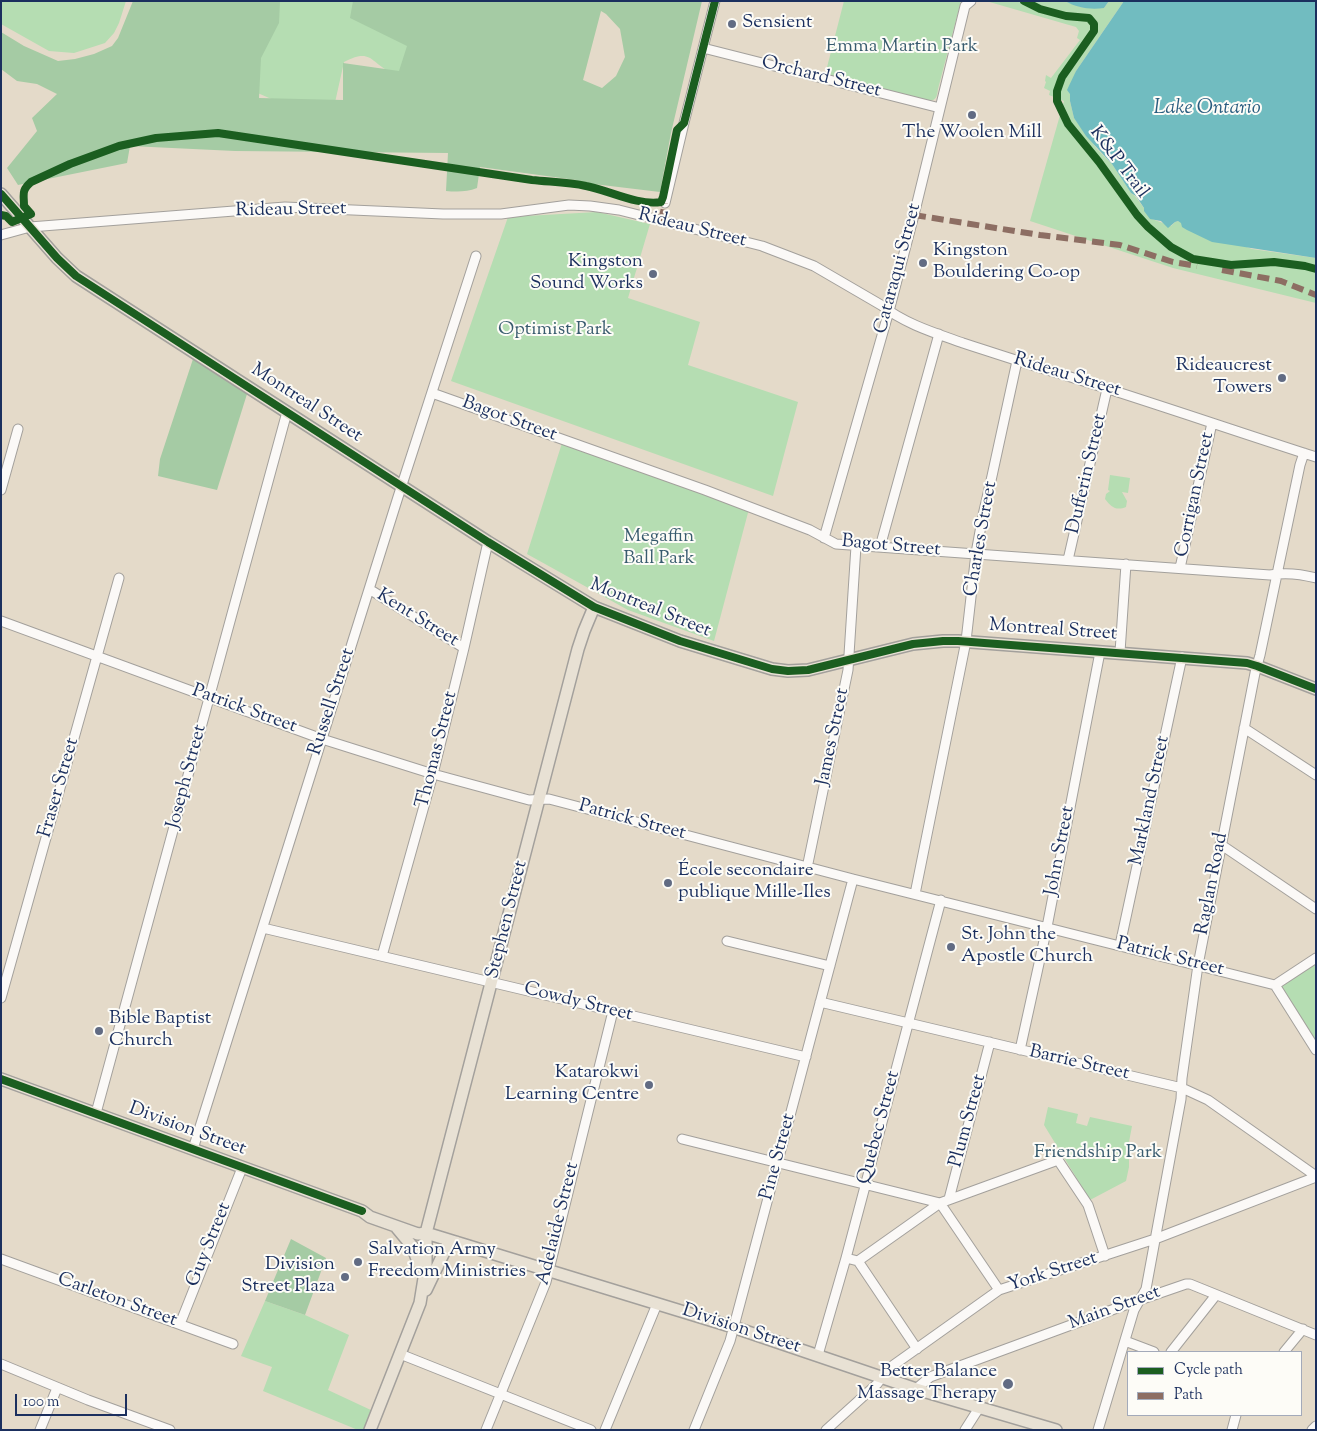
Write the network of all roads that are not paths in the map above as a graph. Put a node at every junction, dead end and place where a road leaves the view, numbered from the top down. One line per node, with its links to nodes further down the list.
1 (715, 1): 3 (street)
2 (970, 1): 4 (street, Cataraqui Street)
3 (703, 48): 4 (street, Orchard Street); 6 (street)
4 (940, 108): 10 (street, Cataraqui Street)
5 (1, 194): 7 (main road, Montreal Street)
6 (665, 203)
7 (30, 227): 8 (street, Rideau Street); 10 (street, Rideau Street); 15 (main road, Montreal Street)
8 (1, 235)
9 (476, 256): 14 (street, Russell Street)
10 (889, 311): 11 (street, Rideau Street); 22 (street, Cataraqui Street)
11 (939, 334): 12 (street, Rideau Street); 25 (street)
12 (1017, 361): 13 (street, Rideau Street); 26 (street, Charles Street)
13 (1107, 389): 16 (street, Rideau Street); 27 (street, Dufferin Street)
14 (432, 393): 20 (street, Russell Street); 22 (street, Bagot Street)
15 (287, 412): 20 (main road, Montreal Street); 45 (street, Joseph Street)
16 (1212, 423): 18 (street, Rideau Street); 29 (street, Corrigan Street)
17 (18, 429): 21 (street)
18 (1304, 453): 19 (street, Rideau Street); 30 (street, Raglan Road)
19 (1316, 457)
20 (402, 485): 23 (main road, Montreal Street); 33 (street, Russell Street)
21 (1, 490)
22 (824, 538): 24 (street, Bagot Street)
23 (488, 542): 34 (main road, Montreal Street); 37 (street, Thomas Street)
24 (856, 546): 25 (street, Bagot Street); 42 (street, James Street)
25 (880, 548): 26 (street, Bagot Street)
26 (976, 553): 27 (street, Bagot Street); 36 (street, Charles Street)
27 (1068, 560): 28 (street, Bagot Street)
28 (1126, 564): 29 (street, Bagot Street); 39 (street)
29 (1180, 568): 30 (street, Bagot Street)
30 (1277, 574): 32 (street, Bagot Street); 43 (street, Raglan Road)
31 (119, 578): 40 (street, Fraser Street)
32 (1316, 578)
33 (369, 589): 37 (street, Kent Street); 47 (street, Russell Street)
34 (594, 608): 42 (main road, Montreal Street); 50 (main road, Stephen Street)
35 (1, 622): 40 (street, Patrick Street)
36 (966, 641): 38 (main road, Montreal Street); 42 (main road, Montreal Street); 54 (street, Charles Street)
37 (464, 648): 48 (street, Thomas Street)
38 (1100, 652): 39 (main road, Montreal Street); 57 (street, John Street)
39 (1120, 652): 41 (main road, Montreal Street)
40 (97, 656): 45 (street, Patrick Street); 67 (street, Fraser Street)
41 (1182, 658): 43 (main road, Montreal Street); 60 (street, Markland Street)
42 (849, 660): 52 (street, James Street)
43 (1257, 666): 44 (main road, Montreal Street); 46 (street, Raglan Road)
44 (1316, 688)
45 (209, 698): 47 (street, Patrick Street); 77 (street, Joseph Street)
46 (1244, 728): 49 (street); 51 (street, Raglan Road)
47 (322, 739): 48 (street, Patrick Street); 58 (street, Russell Street)
48 (433, 774): 50 (street, Patrick Street); 61 (street, Thomas Street)
49 (1316, 776)
50 (539, 800): 52 (street, Patrick Street); 65 (main road, Stephen Street)
51 (1220, 844): 56 (street); 63 (street, Raglan Road)
52 (807, 868): 53 (street, Patrick Street)
53 (852, 879): 54 (street, Patrick Street); 64 (street, Pine Street)
54 (915, 894): 55 (street, Patrick Street)
55 (941, 900): 57 (street, Patrick Street); 70 (street, Quebec Street)
56 (1316, 909)
57 (1047, 927): 60 (street, Patrick Street); 72 (street, John Street)
58 (263, 928): 61 (street, Cowdy Street); 79 (street, Russell Street)
59 (727, 941): 64 (street)
60 (1120, 945): 63 (street, Patrick Street)
61 (382, 956): 65 (street, Cowdy Street)
62 (1316, 958): 66 (street)
63 (1198, 965): 66 (street, Patrick Street); 76 (street, Raglan Road)
64 (830, 966): 68 (street, Pine Street)
65 (492, 982): 69 (street, Cowdy Street); 87 (main road, Stephen Street)
66 (1275, 985): 73 (street)
67 (1, 998)
68 (820, 1002): 70 (street, Barrie Street); 74 (street, Pine Street)
69 (613, 1011): 74 (street, Cowdy Street); 94 (street, Adelaide Street)
70 (908, 1023): 71 (street, Barrie Street); 83 (street, Quebec Street)
71 (990, 1042): 72 (street, Barrie Street); 84 (street, Plum Street)
72 (1020, 1050): 76 (street, Barrie Street)
73 (1316, 1050)
74 (806, 1057): 80 (street, Pine Street)
75 (1, 1079): 77 (main road, Division Street)
76 (1182, 1088): 82 (street, Barrie Street); 88 (street, Raglan Road)
77 (96, 1113): 79 (main road, Division Street)
78 (682, 1139): 80 (street)
79 (193, 1149): 81 (main road, Division Street)
80 (777, 1163): 83 (street); 102 (street, Pine Street)
81 (242, 1168): 85 (main road, Division Street); 101 (street, Guy Street)
82 (1316, 1177): 88 (street, York Street)
83 (865, 1184): 84 (street); 91 (street, Quebec Street)
84 (945, 1201): 90 (street); 93 (street); 96 (street)
85 (362, 1211): 86 (main road, Division Street); 87 (main road, Division Street)
86 (395, 1226): 87 (main road, Division Street); 95 (main road)
87 (426, 1233): 89 (main road, Division Street); 95 (main road, Stephen Street)
88 (1155, 1239): 90 (street, York Street); 98 (street, Raglan Road)
89 (456, 1242): 94 (main road, Division Street); 99 (main road)
90 (1105, 1256): 96 (street, York Street)
91 (846, 1258): 93 (street); 112 (street, Quebec Street)
92 (1, 1259): 101 (street, Carleton Street)
93 (858, 1261): 107 (street)
94 (549, 1271): 100 (main road, Division Street); 117 (street, Adelaide Street)
95 (424, 1278): 99 (main road, Stephen Street)
96 (999, 1290): 107 (street, York Street)
97 (1216, 1295): 98 (street, Main Street); 103 (street, Main Street); 109 (street)
98 (1140, 1300): 105 (street, Raglan Road); 116 (street, Main Street)
99 (420, 1303): 111 (main road)
100 (657, 1304): 102 (main road, Division Street); 126 (street)
101 (180, 1324): 106 (street, Carleton Street)
102 (733, 1327): 112 (main road, Division Street); 127 (street, Pine Street)
103 (1303, 1330): 104 (street, Main Street); 110 (street)
104 (1316, 1335)
105 (1125, 1341): 108 (street); 131 (street, Raglan Road)
106 (233, 1344)
107 (917, 1348): 114 (street, York Street)
108 (1151, 1351)
109 (1172, 1351)
110 (1285, 1351)
111 (400, 1354): 117 (street); 123 (main road)
112 (818, 1355): 114 (main road, Division Street)
113 (1, 1364): 115 (street)
114 (882, 1377): 116 (main road, Division Street); 128 (street, York Street)
115 (57, 1388): 121 (street); 122 (street)
116 (916, 1389): 118 (main road, Division Street)
117 (501, 1394): 124 (street, Adelaide Street); 125 (street)
118 (979, 1408): 129 (street); 130 (main road, Division Street)
119 (1236, 1416): 132 (street)
120 (1316, 1426): 133 (street)
121 (40, 1430)
122 (170, 1430)
123 (370, 1430)
124 (486, 1430)
125 (590, 1430)
126 (605, 1430)
127 (694, 1430)
128 (826, 1430)
129 (964, 1430)
130 (1056, 1430)
131 (1098, 1430)
132 (1232, 1430)
133 (1312, 1430)

